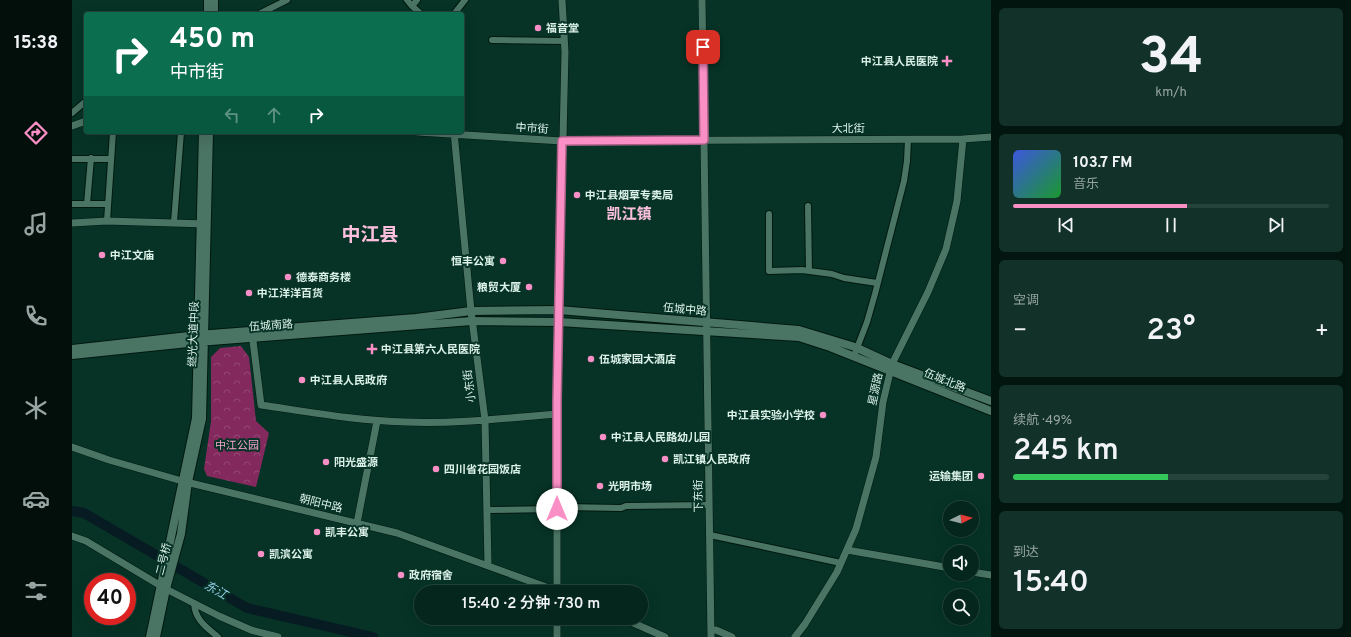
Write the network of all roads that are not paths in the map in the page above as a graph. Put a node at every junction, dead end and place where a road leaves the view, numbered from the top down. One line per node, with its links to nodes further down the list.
1 (208, 0): 10 (main road)
2 (214, 0): 11 (main road)
3 (287, 0): 12 (street)
4 (407, 0): 9 (street)
5 (417, 0): 9 (street)
6 (464, 0): 14 (street)
7 (562, 0): 16 (street)
8 (702, 0): 30 (street, 下东街)
9 (412, 6): 13 (street)
10 (208, 12)
11 (214, 12)
12 (264, 12)
13 (419, 12)
14 (455, 12)
15 (492, 40): 16 (street)
16 (564, 41): 31 (street)
17 (84, 102): 18 (street)
18 (72, 113)
19 (84, 122): 20 (street)
20 (72, 126)
21 (113, 134): 34 (street)
22 (181, 134): 41 (street)
23 (203, 134): 43 (main road, 继光大道中段)
24 (209, 134): 43 (main road, 继光大道中段)
25 (454, 134): 47 (street, 小东街)
26 (464, 134): 31 (street, 中市街)
27 (991, 137): 29 (street, 大北街)
28 (908, 139): 29 (street, 大北街); 30 (street, 大北街); 45 (street)
29 (963, 139): 57 (street, 星源路)
30 (704, 140): 31 (street, 中市街); 50 (street, 下东街)
31 (562, 141): 46 (street)
32 (91, 158): 33 (street); 34 (street); 36 (street)
33 (72, 159)
34 (112, 159): 37 (street)
35 (72, 204): 36 (street)
36 (88, 204): 37 (street)
37 (108, 204): 40 (street)
38 (808, 206): 44 (street)
39 (768, 214): 44 (street)
40 (107, 220): 41 (street); 42 (street)
41 (174, 222): 43 (street)
42 (72, 223)
43 (204, 224): 53 (main road, 继光大道中段)
44 (808, 271): 45 (street)
45 (877, 283): 55 (street)
46 (559, 310): 47 (main road, 伍城中路); 49 (street); 50 (main road, 伍城中路)
47 (471, 312): 48 (street, 小东街); 52 (main road, 伍城南路)
48 (472, 321): 49 (main road, 伍城中路); 52 (main road, 伍城南路); 61 (street, 小东街)
49 (559, 322): 51 (main road, 伍城中路); 60 (street)
50 (707, 322): 51 (street, 下东街); 55 (main road, 伍城中路)
51 (707, 331): 55 (main road, 伍城中路); 65 (street, 下东街)
52 (252, 335): 53 (main road, 伍城南路); 62 (street)
53 (201, 338): 54 (main road, 伍城南路); 56 (main road, 伍城南路); 64 (main road, 继光大道中段)
54 (72, 349)
55 (855, 352): 57 (main road, 伍城中路)
56 (72, 355)
57 (891, 367): 58 (main road, 伍城北路); 59 (main road, 伍城北路); 72 (street, 星源路)
58 (991, 401)
59 (991, 411)
60 (557, 414): 61 (street); 66 (street)
61 (484, 420): 62 (street); 67 (street, 小东街)
62 (377, 421): 68 (street)
63 (72, 447): 64 (street, 朝阳中路)
64 (185, 481): 68 (street, 朝阳中路); 69 (main road, 继光大道中段)
65 (709, 505): 66 (street); 70 (street, 下东街)
66 (557, 509): 67 (street); 79 (street)
67 (487, 510): 74 (street, 小东街)
68 (357, 523): 74 (street, 朝阳中路)
69 (177, 533): 80 (main road, 二号桥)
70 (710, 535): 73 (street); 84 (street, 下东街)
71 (72, 536): 80 (street)
72 (847, 550): 73 (street, 星源路); 75 (street)
73 (841, 563): 92 (street, 星源路)
74 (488, 565): 78 (street, 朝阳中路)
75 (943, 567)
76 (979, 573): 77 (street)
77 (991, 575)
78 (541, 585)
79 (559, 585)
80 (164, 587): 81 (street); 85 (main road); 86 (main road)
81 (194, 603): 87 (street); 88 (street)
82 (557, 625): 89 (street)
83 (638, 625): 90 (street)
84 (711, 633): 91 (street)
85 (150, 637)
86 (156, 637)
87 (218, 637)
88 (278, 637)
89 (557, 637)
90 (665, 637)
91 (732, 637)
92 (795, 637)

